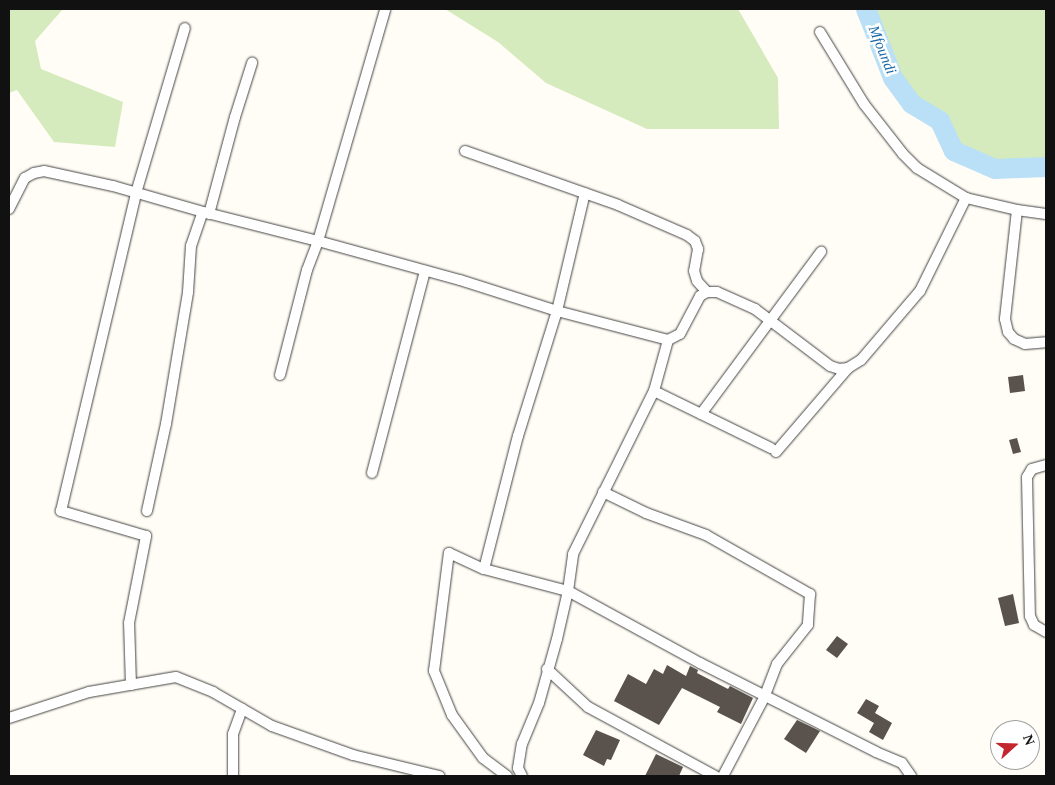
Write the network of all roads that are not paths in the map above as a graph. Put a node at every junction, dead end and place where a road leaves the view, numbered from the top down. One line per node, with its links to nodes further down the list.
1 (385, 10): 13 (street)
2 (185, 28): 6 (street)
3 (820, 32): 8 (street)
4 (252, 63): 11 (street)
5 (465, 151): 7 (street)
6 (136, 193): 9 (street); 11 (street); 33 (street)
7 (585, 193): 16 (street); 17 (street)
8 (966, 198): 10 (street); 21 (street)
9 (9, 209)
10 (1017, 210): 12 (street); 20 (street)
11 (206, 213): 13 (street); 28 (street)
12 (1046, 214)
13 (318, 241): 15 (street); 22 (street)
14 (821, 252): 18 (street)
15 (425, 271): 17 (street); 26 (street)
16 (706, 292): 18 (street); 19 (street)
17 (557, 311): 19 (street); 29 (street)
18 (770, 320): 21 (street); 24 (street)
19 (668, 340): 23 (street)
20 (1046, 342)
21 (848, 368): 24 (street)
22 (280, 375)
23 (654, 390): 24 (street); 27 (street)
24 (701, 414)
25 (1046, 465): 31 (street)
26 (372, 473)
27 (603, 492): 30 (street); 34 (street)
28 (147, 511)
29 (484, 568): 30 (street); 40 (street)
30 (568, 591): 32 (street); 34 (street)
31 (1046, 632)
32 (547, 668): 37 (street); 41 (street)
33 (131, 685): 35 (street); 36 (street)
34 (765, 696): 42 (street); 43 (street)
35 (242, 709): 38 (street); 39 (street)
36 (9, 718)
37 (518, 774)
38 (233, 776)
39 (439, 776)
40 (506, 776)
41 (715, 776)
42 (723, 776)
43 (911, 776)

